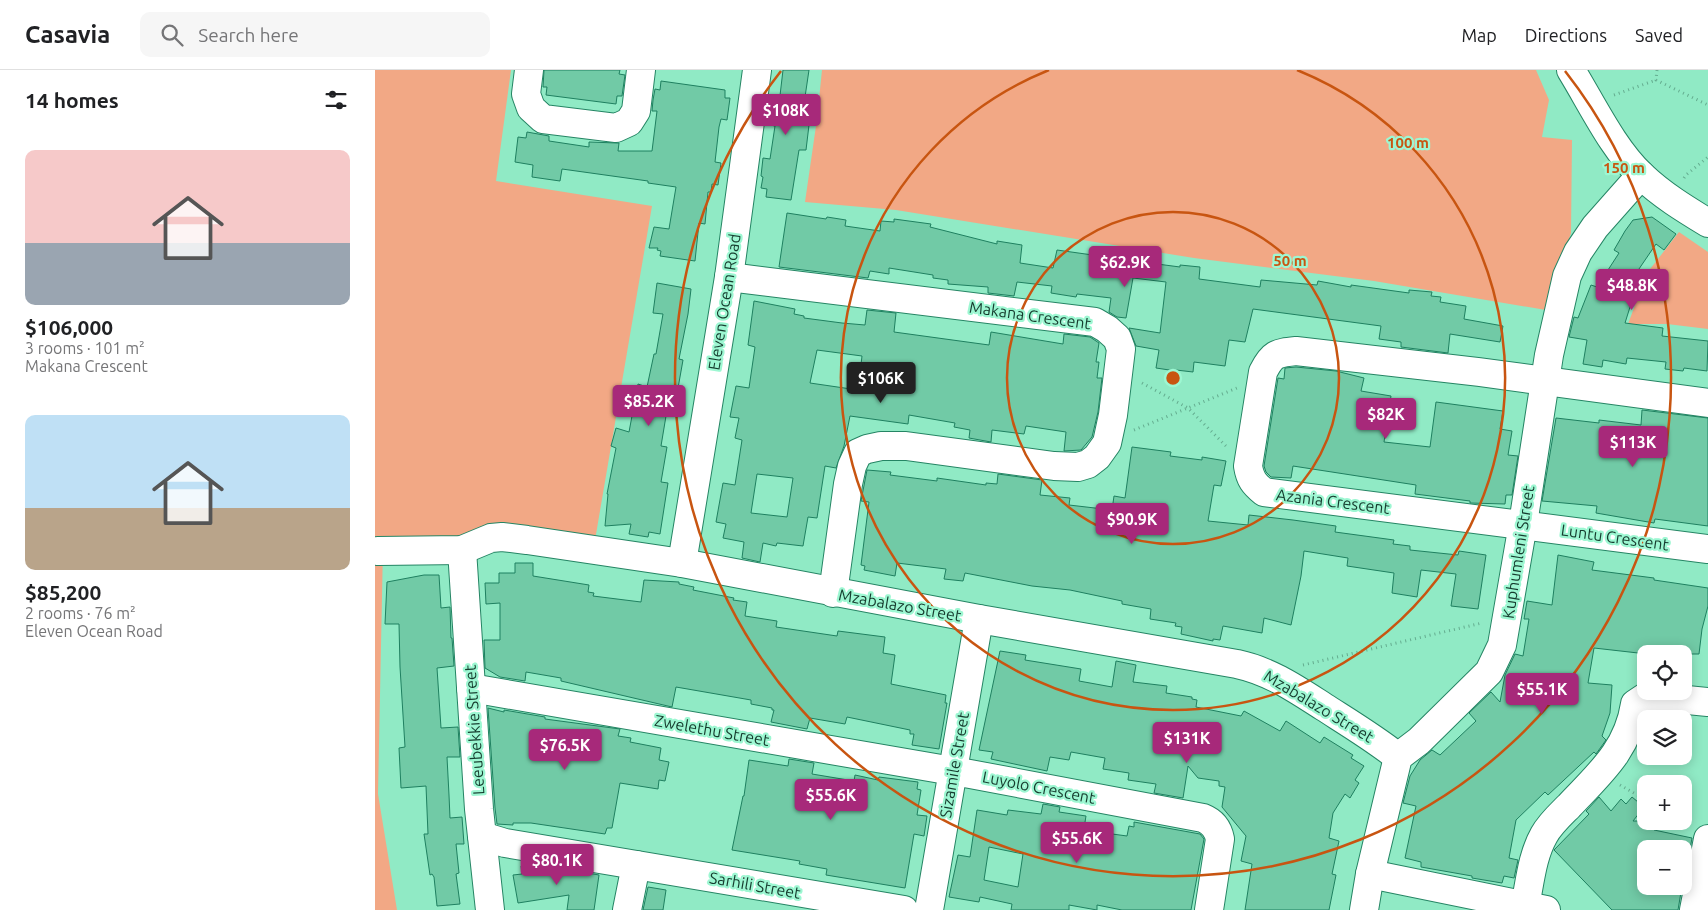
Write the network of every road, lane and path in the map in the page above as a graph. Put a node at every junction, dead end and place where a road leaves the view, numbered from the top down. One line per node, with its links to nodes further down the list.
1 (529, 70): 2 (street)
2 (641, 70)
3 (757, 70): 13 (street, Eleven Ocean Road)
4 (1571, 70): 7 (street)
5 (1657, 70): 6 (path)
6 (1656, 80): 7 (path); 8 (path)
7 (1591, 103): 10 (street)
8 (1708, 105)
9 (1708, 157): 11 (path)
10 (1641, 175): 11 (street); 15 (street, Kuphumleni Street)
11 (1673, 201): 12 (street)
12 (1708, 223)
13 (729, 277): 14 (street, Makana Crescent); 25 (street, Eleven Ocean Road)
14 (1118, 374): 18 (path); 26 (street, Makana Crescent)
15 (1545, 380): 17 (street); 20 (street, Azania Crescent); 21 (street, Kuphumleni Street)
16 (1241, 386): 18 (path)
17 (1708, 402)
18 (1188, 408): 19 (path); 20 (path)
19 (1127, 433)
20 (1249, 454): 21 (street, Azania Crescent)
21 (1523, 524): 24 (street, Luntu Crescent); 28 (street, Kuphumleni Street)
22 (378, 550): 23 (street, Mzabalazo Street)
23 (462, 550): 25 (street, Mzabalazo Street); 30 (street, Leeubekkie Street)
24 (1708, 550)
25 (682, 563): 26 (street, Mzabalazo Street)
26 (833, 592): 27 (street, Mzabalazo Street)
27 (979, 619): 29 (street, Mzabalazo Street); 33 (street, Sizamile Street)
28 (1505, 626): 29 (path); 32 (street, Kuphumleni Street)
29 (1275, 676): 32 (street, Mzabalazo Street)
30 (471, 688): 33 (street, Zwelethu Street); 34 (street, Leeubekkie Street)
31 (1708, 702): 39 (street)
32 (1398, 757): 37 (street)
33 (953, 772): 43 (street, Sizamile Street); 44 (street, Luyolo Crescent)
34 (482, 836): 36 (street, Sarhili Street); 40 (street, Leeubekkie Street)
35 (1708, 839): 46 (street)
36 (636, 865): 38 (street, Sarhili Street); 41 (street)
37 (1370, 874): 39 (street); 45 (street)
38 (776, 900): 42 (street, Sarhili Street)
39 (1536, 908)
40 (490, 910)
41 (627, 910)
42 (904, 910)
43 (929, 910)
44 (1209, 910)
45 (1363, 910)
46 (1694, 910)

